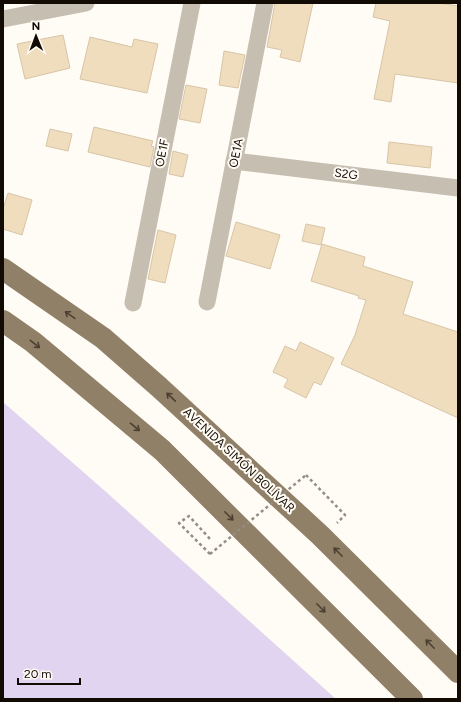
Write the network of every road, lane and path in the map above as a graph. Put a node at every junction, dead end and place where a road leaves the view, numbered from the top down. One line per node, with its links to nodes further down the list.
1 (86, 3): 4 (street)
2 (192, 3): 9 (street, OE1F)
3 (265, 3): 5 (street, OE1A)
4 (3, 19)
5 (234, 160): 6 (street, S2G); 8 (street, OE1A)
6 (458, 188)
7 (3, 269): 13 (highway, AVENIDA SIMÓN BOLÍVAR, one-way to 7)
8 (207, 302)
9 (133, 303)
10 (3, 322): 14 (highway, one-way to 14)
11 (345, 515): 12 (path, bridge)
12 (212, 540)
13 (458, 672)
14 (412, 699)

